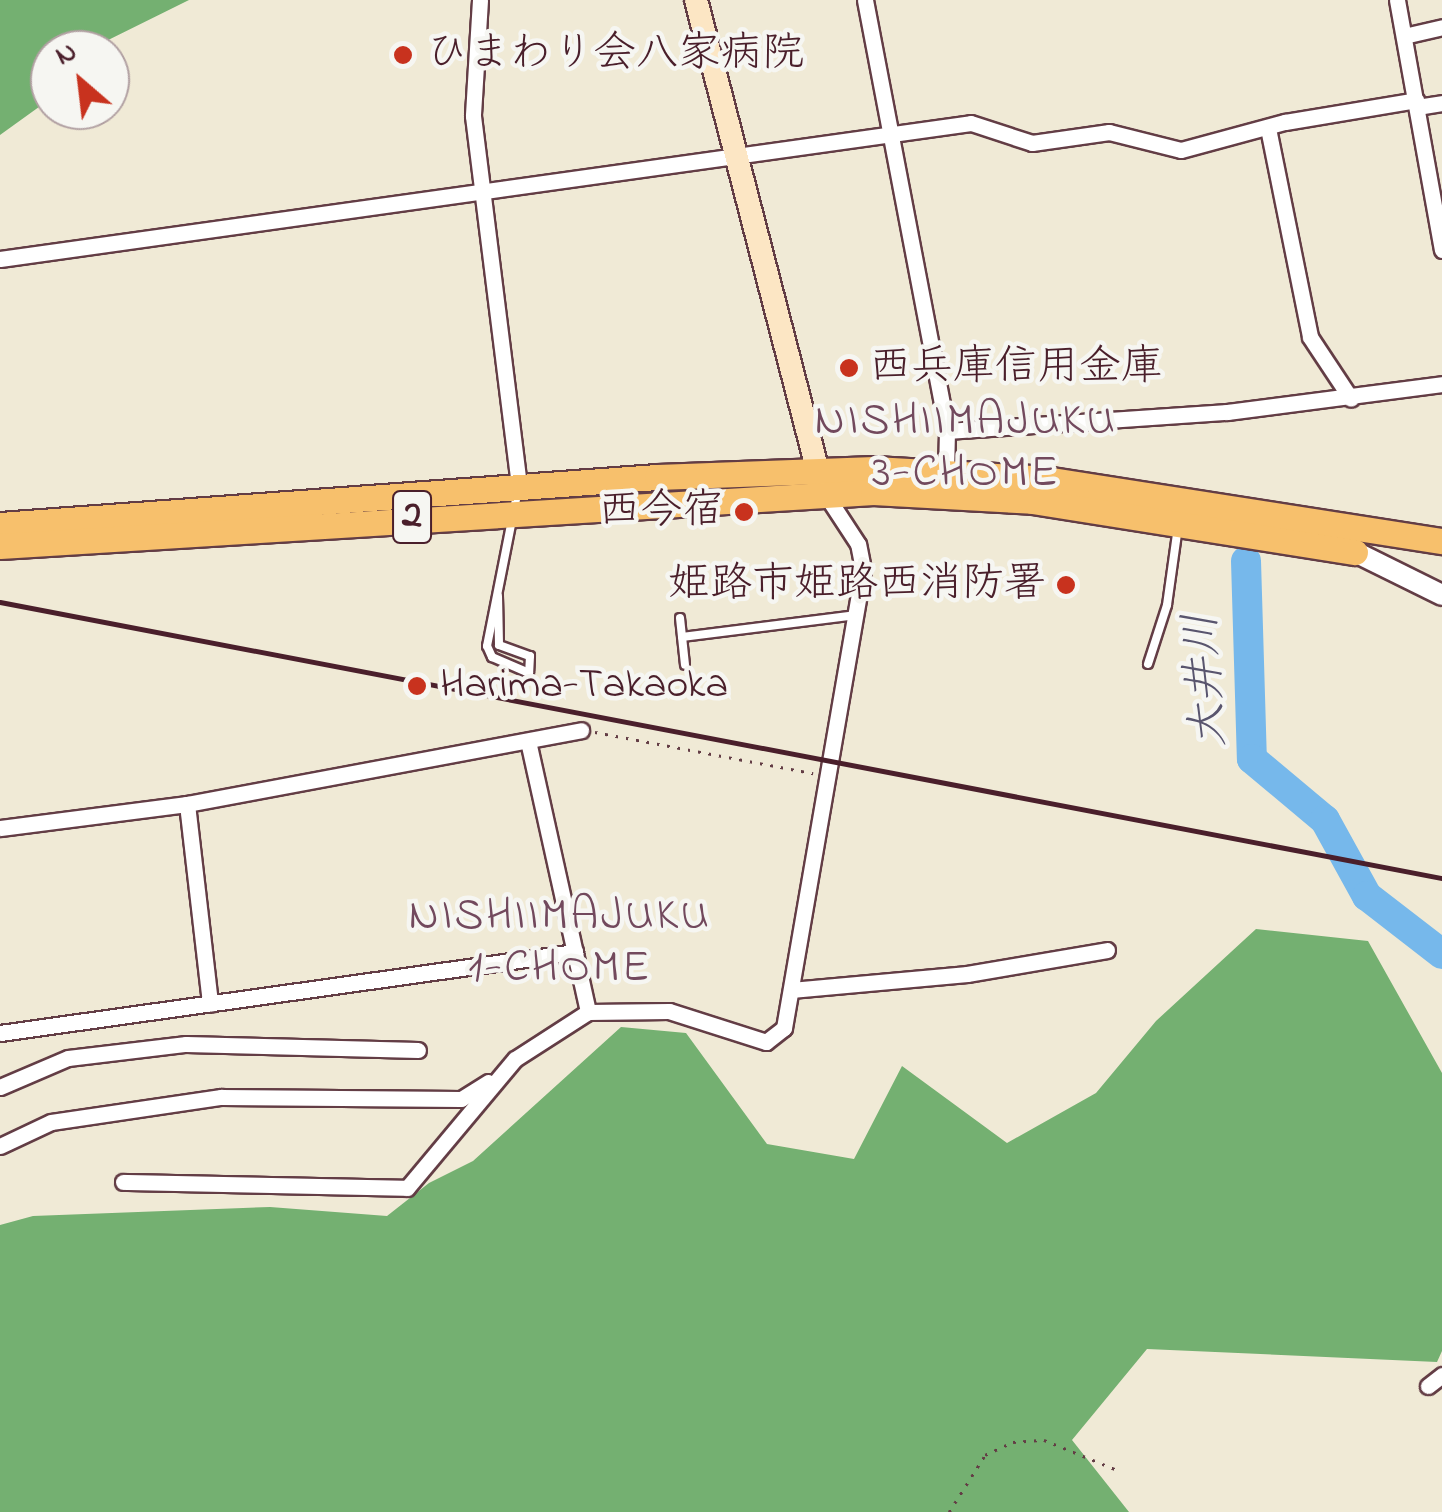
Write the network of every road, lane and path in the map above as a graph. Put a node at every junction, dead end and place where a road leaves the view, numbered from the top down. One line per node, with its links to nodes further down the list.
1 (480, 0): 12 (street)
2 (696, 0): 11 (main road)
3 (865, 0): 10 (street)
4 (1397, 0): 6 (street)
5 (1442, 27): 6 (street)
6 (1404, 36): 8 (street)
7 (1442, 103): 8 (street)
8 (1416, 104): 9 (street); 13 (street)
9 (1268, 128): 10 (street); 16 (street)
10 (890, 136): 11 (street); 17 (street)
11 (735, 158): 12 (street); 19 (main road)
12 (483, 195): 14 (street); 20 (street)
13 (1442, 250)
14 (0, 259)
15 (1442, 384): 16 (street)
16 (1350, 399): 17 (street)
17 (947, 431): 18 (street)
18 (946, 471): 19 (highway, 2); 23 (highway, 2)
19 (819, 481): 20 (highway, 2); 21 (highway, 2); 28 (street)
20 (517, 499): 22 (highway, 2); 24 (highway, 2); 27 (lane)
21 (1178, 522): 25 (highway, 2); 31 (lane)
22 (0, 526)
23 (1442, 541)
24 (0, 546)
25 (1355, 552): 26 (street)
26 (1442, 595)
27 (498, 596): 27 (lane)
28 (859, 615): 30 (lane); 35 (street)
29 (680, 618): 30 (lane)
30 (682, 637): 32 (lane)
31 (1148, 664)
32 (685, 665)
33 (581, 730): 34 (street); 35 (path)
34 (528, 740): 36 (street); 39 (street)
35 (829, 776): 40 (street)
36 (187, 804): 37 (street); 41 (street)
37 (0, 828)
38 (1107, 950): 40 (street)
39 (575, 952): 41 (street); 42 (street)
40 (791, 990): 42 (street)
41 (210, 1004): 43 (street)
42 (588, 1012): 45 (street)
43 (0, 1033)
44 (418, 1050): 46 (street)
45 (501, 1074): 47 (street); 48 (street)
46 (0, 1087)
47 (0, 1146)
48 (123, 1182)
49 (1442, 1375): 50 (street)
50 (1428, 1386)
51 (1117, 1470): 52 (path)
52 (949, 1512)

